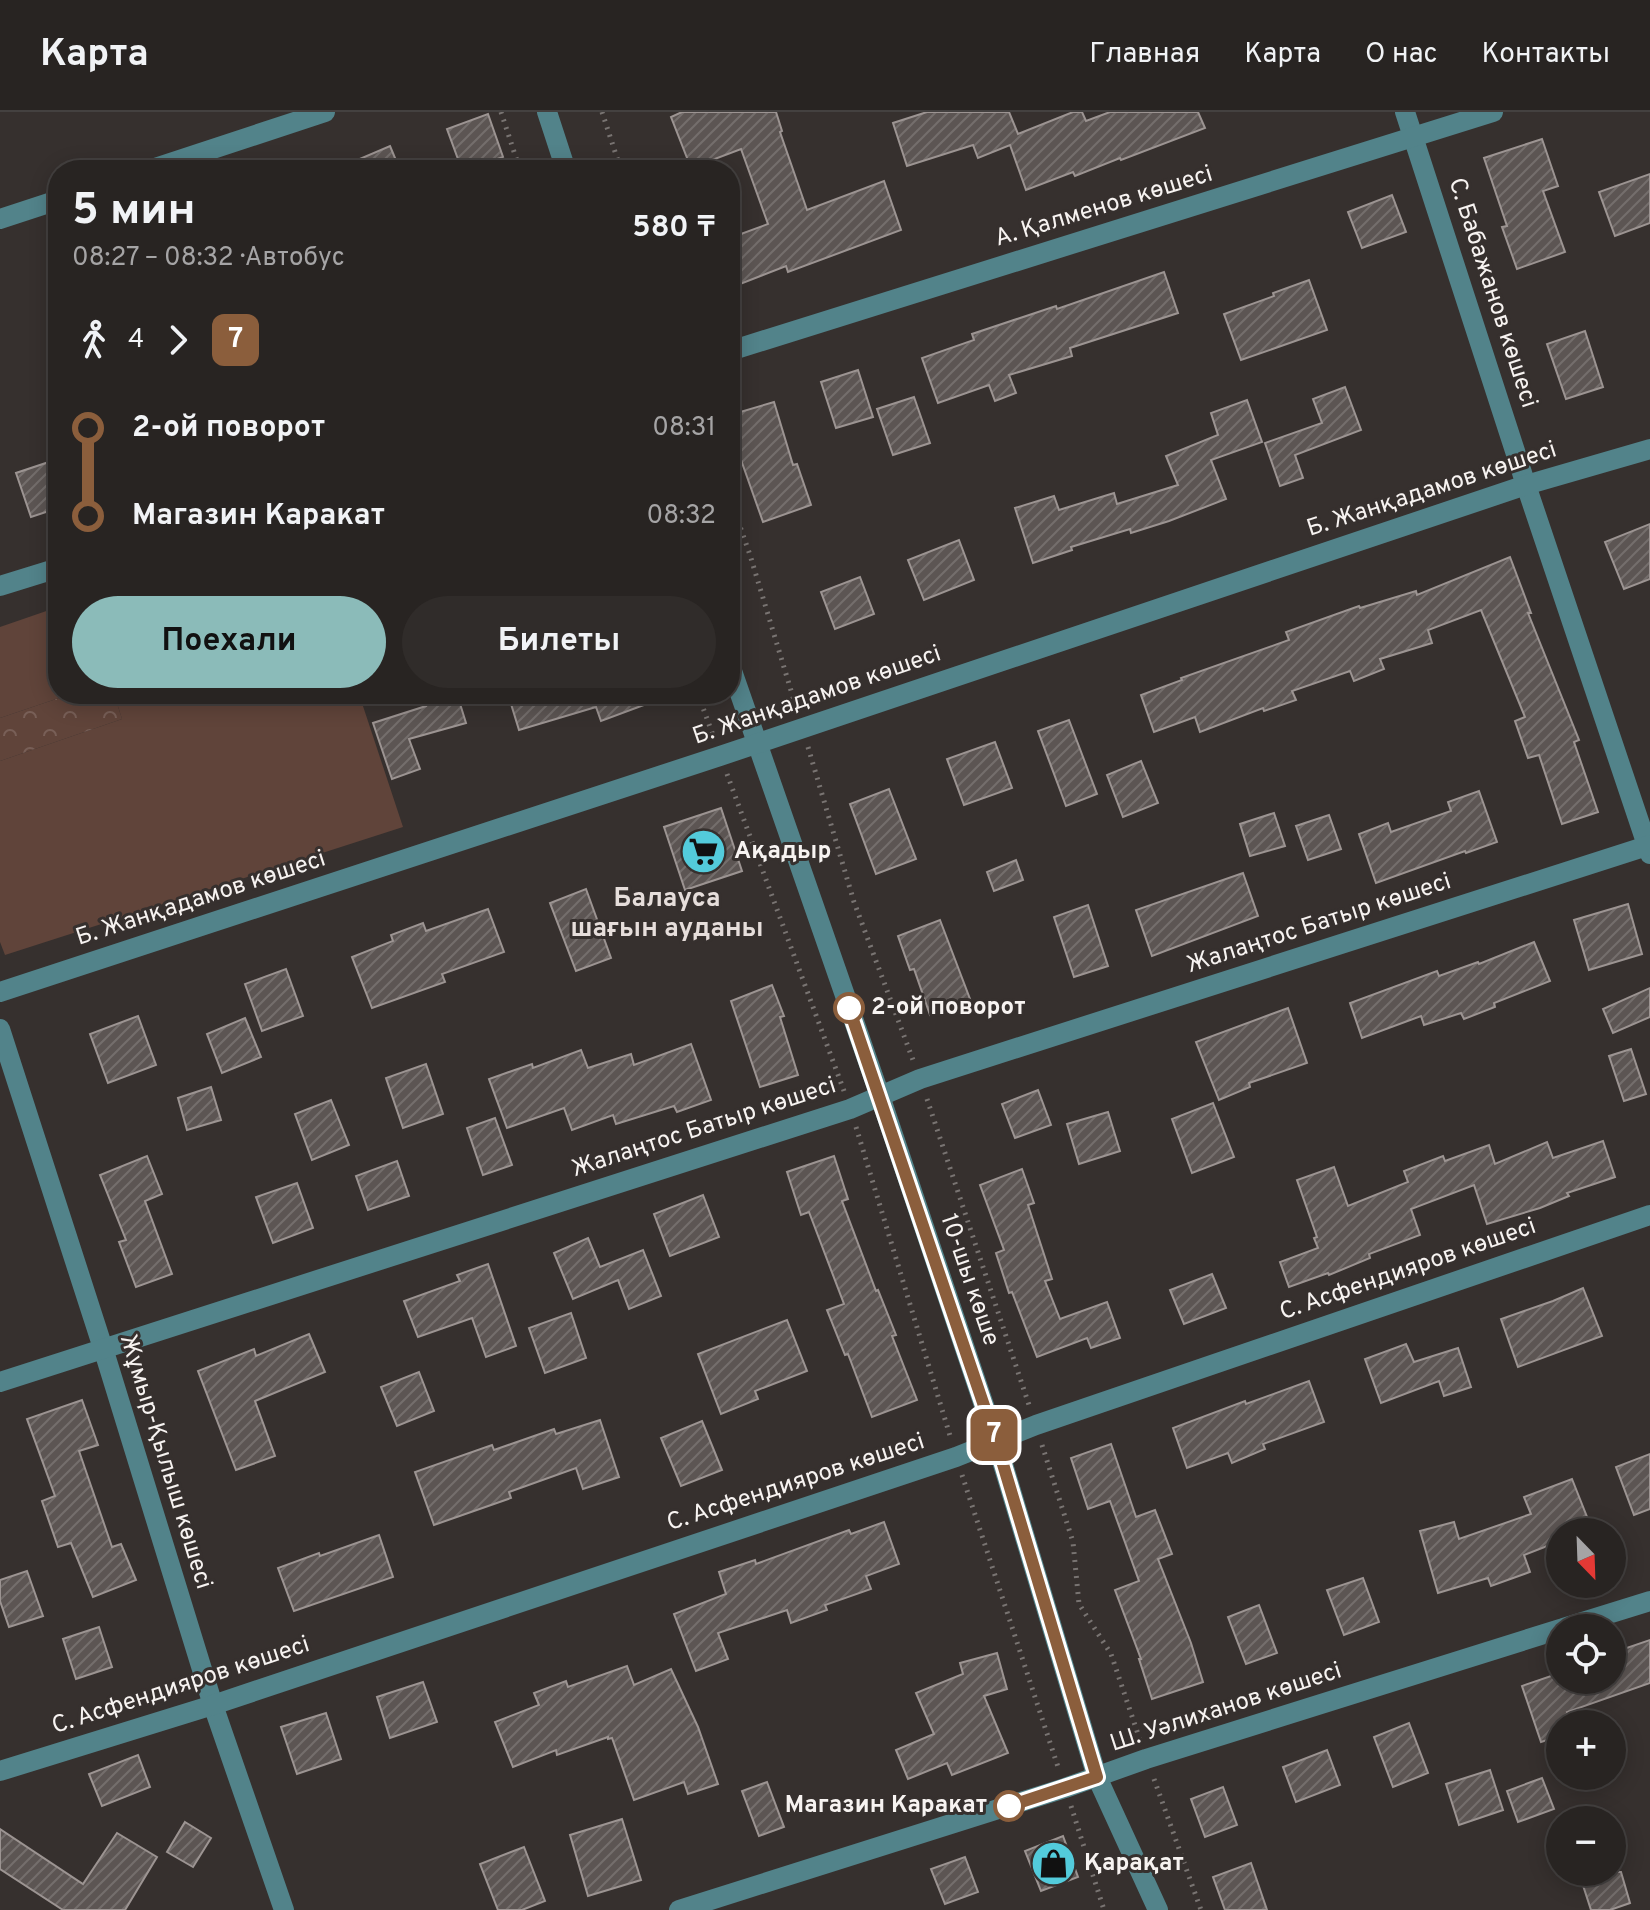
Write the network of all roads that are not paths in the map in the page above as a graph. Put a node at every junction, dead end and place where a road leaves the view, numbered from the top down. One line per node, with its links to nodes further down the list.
1 (325, 112): 6 (street)
2 (547, 112): 7 (street)
3 (1405, 112): 5 (street, С. Бабажанов көшесі)
4 (1493, 112): 5 (street, А. Қалменов көшесі)
5 (1414, 138): 10 (street, А. Қалменов көшесі); 12 (street, С. Бабажанов көшесі)
6 (179, 160)
7 (563, 160)
8 (48, 203): 9 (street)
9 (0, 219)
10 (740, 348)
11 (1650, 449): 12 (street, Б. Жанқадамов көшесі)
12 (1526, 485): 16 (street, Б. Жанқадамов көшесі); 17 (street, С. Бабажанов көшесі)
13 (48, 571): 14 (street)
14 (0, 586)
15 (740, 695): 16 (street, 10-шы көше)
16 (756, 744): 18 (street, Б. Жанқадамов көшесі); 20 (street, 10-шы көше)
17 (1649, 848): 20 (street, Жалаңтос Батыр көшесі)
18 (0, 992)
19 (0, 1029): 22 (street, Жұмыр-Қылыш көшесі)
20 (880, 1096): 22 (street, Жалаңтос Батыр көшесі); 24 (street, 10-шы көше)
21 (1650, 1215): 24 (street, С. Асфендияров көшесі)
22 (103, 1348): 23 (street, Жалаңтос Батыр көшесі); 28 (street, Жұмыр-Қылыш көшесі)
23 (0, 1382)
24 (996, 1441): 28 (street, С. Асфендияров көшесі); 30 (street, 10-шы көше)
25 (1650, 1601): 26 (street, Ш. Уәлиханов көшесі)
26 (1608, 1614)
27 (1546, 1633): 30 (street, Ш. Уәлиханов көшесі)
28 (213, 1705): 29 (street, С. Асфендияров көшесі); 31 (street, Жұмыр-Қылыш көшесі)
29 (0, 1771)
30 (1097, 1777): 32 (street, Ш. Уәлиханов көшесі); 33 (street, 10-шы көше)
31 (284, 1910)
32 (679, 1910)
33 (1158, 1910)

